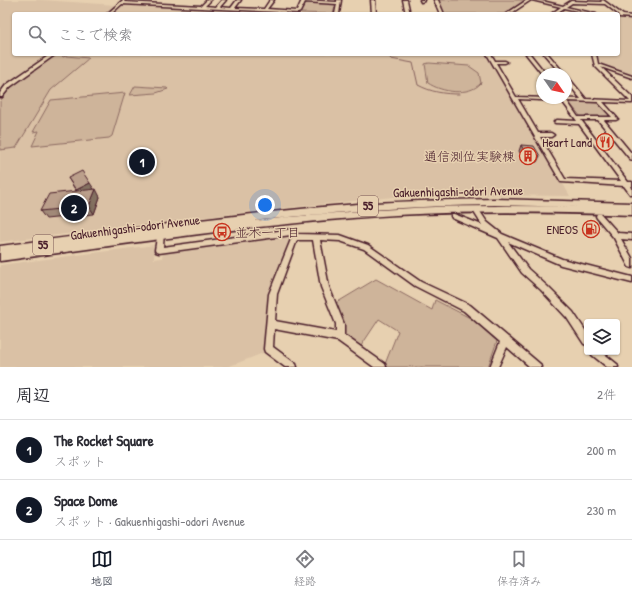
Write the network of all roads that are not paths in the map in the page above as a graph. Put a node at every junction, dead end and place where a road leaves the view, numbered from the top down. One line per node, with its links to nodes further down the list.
1 (125, 0): 14 (street)
2 (209, 0): 16 (street)
3 (224, 0): 18 (street)
4 (239, 0): 19 (street)
5 (272, 0): 21 (street)
6 (304, 0): 13 (street); 21 (street)
7 (373, 0): 24 (street)
8 (404, 0): 25 (street)
9 (436, 0): 26 (street)
10 (529, 0): 27 (street)
11 (534, 0): 17 (street)
12 (602, 0): 15 (street)
13 (339, 1): 23 (street)
14 (122, 3): 16 (street); 22 (street)
15 (605, 3): 17 (street); 31 (street)
16 (202, 7): 18 (street)
17 (563, 7): 28 (street); 29 (street)
18 (217, 8): 19 (street)
19 (232, 8): 21 (street)
20 (592, 9): 30 (street)
21 (265, 10)
22 (111, 12)
23 (337, 12)
24 (374, 12)
25 (407, 12)
26 (441, 12)
27 (511, 12)
28 (557, 12)
29 (582, 12)
30 (594, 12)
31 (615, 12)
32 (620, 16): 33 (street)
33 (632, 17)
34 (51, 56): 46 (street)
35 (490, 56): 39 (street)
36 (530, 56): 42 (street)
37 (548, 56): 43 (street)
38 (594, 56): 41 (street)
39 (493, 62): 40 (street); 47 (street)
40 (505, 62)
41 (596, 65): 44 (street); 52 (street)
42 (539, 68)
43 (558, 68)
44 (632, 77)
45 (572, 85): 50 (street)
46 (0, 96)
47 (515, 98): 48 (street); 57 (street)
48 (536, 98)
49 (572, 99): 50 (street)
50 (584, 100): 51 (street)
51 (600, 101): 52 (street); 54 (street)
52 (632, 101)
53 (566, 104): 55 (street)
54 (600, 119): 55 (street); 59 (street)
55 (579, 121): 56 (street); 60 (street)
56 (557, 122)
57 (536, 135): 58 (street); 60 (street)
58 (551, 135)
59 (632, 158)
60 (629, 184): 61 (street)
61 (632, 192)
62 (632, 206): 67 (main road, Gakuenhigashi-odori Avenue / 55)
63 (475, 209): 64 (main road, Gakuenhigashi-odori Avenue / 55); 67 (main road, Gakuenhigashi-odori Avenue / 55); 68 (street)
64 (632, 212)
65 (454, 216): 68 (street)
66 (599, 216): 69 (street)
67 (161, 233): 70 (street); 73 (main road, Gakuenhigashi-odori Avenue / 55); 74 (main road, Gakuenhigashi-odori Avenue / 55)
68 (500, 236): 76 (street); 79 (street)
69 (616, 236): 71 (street); 75 (street)
70 (295, 237): 72 (street); 77 (street)
71 (632, 237)
72 (316, 238): 78 (street); 80 (street)
73 (0, 250)
74 (0, 257)
75 (632, 265)
76 (632, 280)
77 (270, 324): 78 (street); 82 (street)
78 (340, 337): 83 (street)
79 (584, 337)
80 (505, 341): 84 (street); 85 (street)
81 (599, 355): 86 (street)
82 (293, 367)
83 (382, 367)
84 (494, 367)
85 (537, 367)
86 (614, 367)

